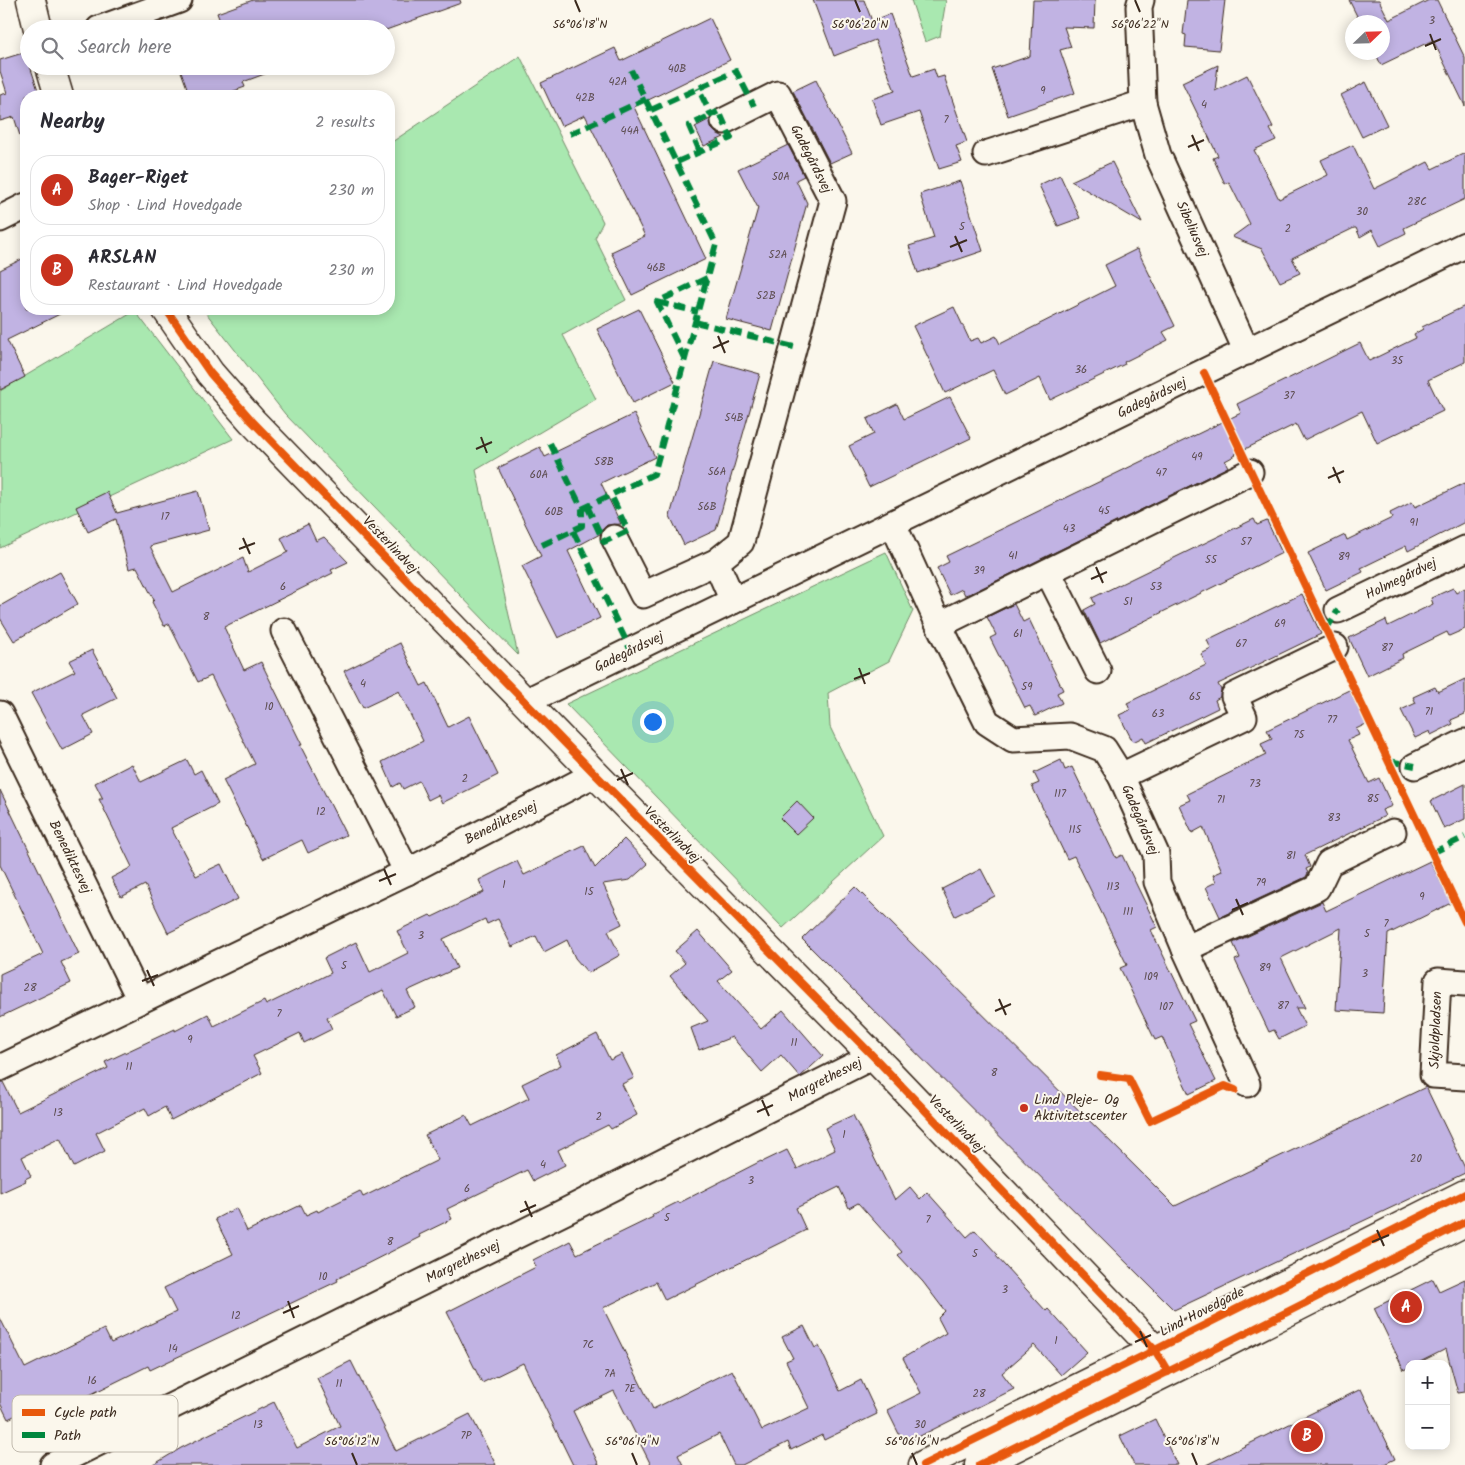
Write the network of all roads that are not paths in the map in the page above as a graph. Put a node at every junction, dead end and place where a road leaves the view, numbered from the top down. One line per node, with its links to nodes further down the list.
1 (31, 0): 4 (street)
2 (179, 0): 5 (street)
3 (1141, 0): 8 (street, Sibeliusvej)
4 (36, 20)
5 (124, 20)
6 (53, 75): 7 (street)
7 (57, 90)
8 (1143, 103): 10 (street); 15 (street, Sibeliusvej)
9 (724, 121): 20 (street, Gadegårdsvej)
10 (986, 154)
11 (20, 209): 12 (street)
12 (0, 219)
13 (1465, 246): 15 (street, Gadegårdsvej)
14 (170, 315): 28 (street, Vesterlindvej)
15 (1247, 352): 17 (street, Gadegårdsvej)
16 (1250, 472): 21 (street)
17 (893, 524): 22 (street, Gadegårdsvej); 24 (street, Gadegårdsvej)
18 (614, 538): 20 (street, Gadegårdsvej)
19 (1465, 549): 23 (street, Holmegårdvej)
20 (716, 562): 22 (street)
21 (1048, 572): 24 (street); 27 (street)
22 (734, 601): 28 (street, Gadegårdsvej)
23 (1338, 610)
24 (939, 625): 33 (street, Gadegårdsvej)
25 (284, 631): 35 (street)
26 (1334, 647): 33 (street, Gadegårdsvej)
27 (1098, 671)
28 (525, 702): 32 (street, Vesterlindvej)
29 (0, 714): 38 (street, Benediktesvej)
30 (1465, 742): 31 (street)
31 (1415, 766)
32 (595, 774): 35 (street, Benediktesvej); 39 (street, Vesterlindvej)
33 (1121, 776): 36 (street, Gadegårdsvej)
34 (1393, 832): 36 (street)
35 (407, 872): 38 (street, Benediktesvej)
36 (1185, 949): 42 (street, Gadegårdsvej)
37 (1465, 983): 41 (street, Skjoldpladsen)
38 (140, 1000): 40 (street, Benediktesvej)
39 (873, 1056): 45 (street, Vesterlindvej); 46 (street, Margrethesvej)
40 (0, 1068)
41 (1465, 1077)
42 (1247, 1084)
43 (1465, 1194): 45 (street, Lind Hovedgade)
44 (1465, 1222): 45 (street, Lind Hovedgade)
45 (1161, 1361): 49 (street, Lind Hovedgade); 50 (street, Lind Hovedgade)
46 (178, 1403)
47 (78, 1452): 48 (street, Margrethesvej)
48 (52, 1465)
49 (923, 1465)
50 (979, 1465)

